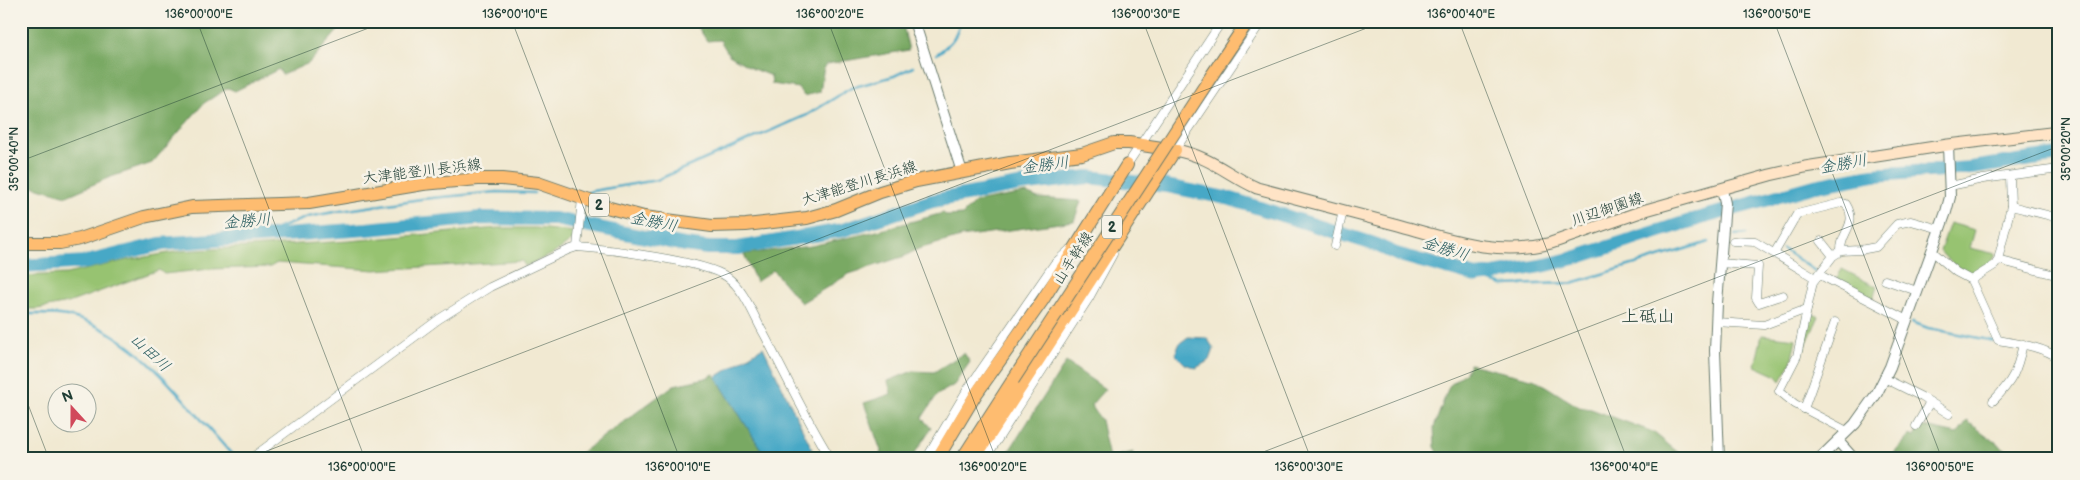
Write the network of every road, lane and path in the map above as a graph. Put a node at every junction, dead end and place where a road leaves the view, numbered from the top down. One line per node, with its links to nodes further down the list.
1 (914, 21): 11 (street)
2 (1222, 21): 6 (street)
3 (1248, 21): 57 (main road, 山手幹線 / 2, bridge)
4 (1262, 21): 7 (street)
5 (2059, 132): 8 (main road, 川辺御園線)
6 (1139, 145): 7 (main road, 大津能登川長浜線 / 2); 9 (street); 11 (main road, 大津能登川長浜線 / 2)
7 (1175, 150): 17 (main road, 川辺御園線); 19 (main road)
8 (1949, 151): 13 (street); 14 (main road, 川辺御園線)
9 (1127, 165): 21 (main road)
10 (2059, 169): 12 (street)
11 (962, 172): 15 (main road, 大津能登川長浜線 / 2)
12 (2010, 176): 13 (street); 16 (street)
13 (1950, 184): 20 (street)
14 (1723, 192): 17 (main road, 川辺御園線); 32 (street)
15 (582, 202): 24 (main road, 大津能登川長浜線 / 2); 25 (street)
16 (2011, 206): 18 (street); 31 (street)
17 (1343, 211): 26 (street)
18 (2059, 218)
19 (1125, 229): 58 (main road); 59 (street)
20 (1940, 229): 27 (street); 28 (street)
21 (1080, 240): 55 (street); 56 (main road)
22 (1733, 241): 29 (street)
23 (1821, 241): 30 (street)
24 (21, 242)
25 (578, 243): 53 (street); 54 (street)
26 (1335, 246)
27 (1842, 251): 29 (street); 30 (street)
28 (1932, 251): 36 (street); 37 (street)
29 (1775, 252): 33 (street)
30 (1833, 256): 33 (street)
31 (1998, 260): 34 (street); 36 (street)
32 (1720, 262): 38 (street); 41 (street)
33 (1816, 276): 39 (street); 40 (street)
34 (2059, 276)
35 (1886, 280): 37 (street)
36 (1971, 280): 43 (street)
37 (1917, 291): 40 (street)
38 (1783, 295)
39 (1807, 308): 41 (street); 48 (street)
40 (1907, 320): 45 (street)
41 (1716, 322): 60 (street)
42 (1835, 322): 48 (street)
43 (2022, 344): 44 (street); 46 (street)
44 (2059, 358)
45 (1884, 378): 47 (street); 51 (street)
46 (1994, 401)
47 (1930, 402): 49 (street); 50 (street)
48 (1804, 408): 51 (street)
49 (1949, 414)
50 (1916, 426)
51 (1847, 431): 52 (street)
52 (1838, 441): 61 (street); 62 (street)
53 (250, 459)
54 (831, 459)
55 (926, 459)
56 (937, 459)
57 (962, 459)
58 (974, 459)
59 (985, 459)
60 (1719, 459)
61 (1818, 459)
62 (1854, 459)

